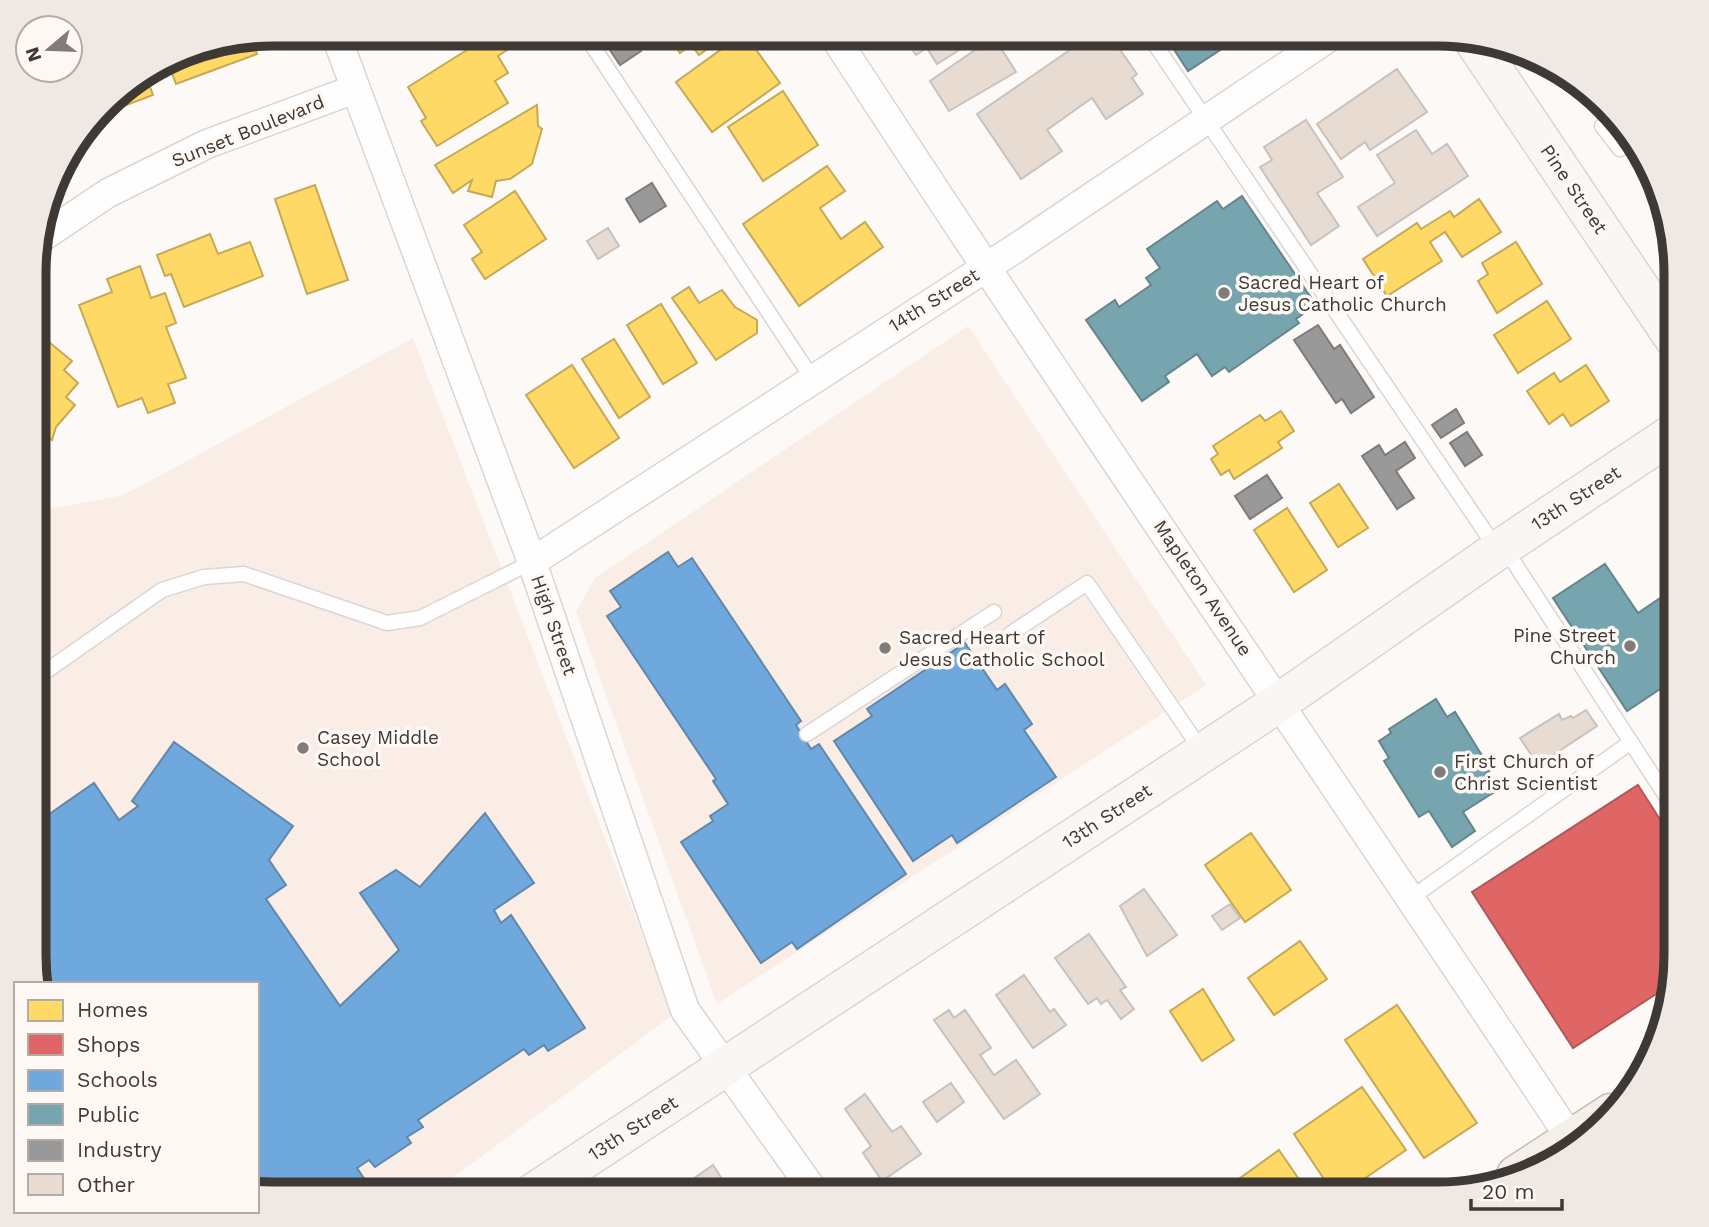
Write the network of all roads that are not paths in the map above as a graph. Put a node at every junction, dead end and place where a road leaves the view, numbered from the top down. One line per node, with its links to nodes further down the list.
1 (340, 46): 7 (street, High Street)
2 (593, 46): 14 (lane)
3 (841, 46): 12 (street, Mapleton Avenue)
4 (1156, 46): 8 (lane)
5 (1316, 46): 8 (street, 14th Street)
6 (1480, 50): 13 (street, Pine Street)
7 (355, 89): 11 (street, Sunset Boulevard); 17 (street, High Street)
8 (1204, 120): 12 (street, 14th Street); 16 (lane)
9 (1607, 123): 10 (lane)
10 (1625, 146)
11 (49, 232)
12 (986, 267): 14 (street, 14th Street); 21 (street, Mapleton Avenue)
13 (1663, 323)
14 (812, 378): 17 (street, 14th Street)
15 (1663, 440): 16 (street, 13th Street)
16 (1500, 548): 21 (street, 13th Street); 23 (lane)
17 (532, 562): 20 (lane); 27 (street, High Street)
18 (994, 612): 22 (lane)
19 (1010, 634): 24 (lane)
20 (46, 672)
21 (1280, 702): 24 (street, 13th Street); 26 (street, Mapleton Avenue)
22 (807, 734)
23 (1631, 742): 25 (lane); 26 (lane)
24 (1203, 752): 27 (street, 13th Street)
25 (1663, 791)
26 (1411, 898): 28 (street, Mapleton Avenue)
27 (727, 1067): 29 (street, 13th Street); 30 (street, High Street)
28 (1570, 1138)
29 (551, 1181)
30 (806, 1181)

